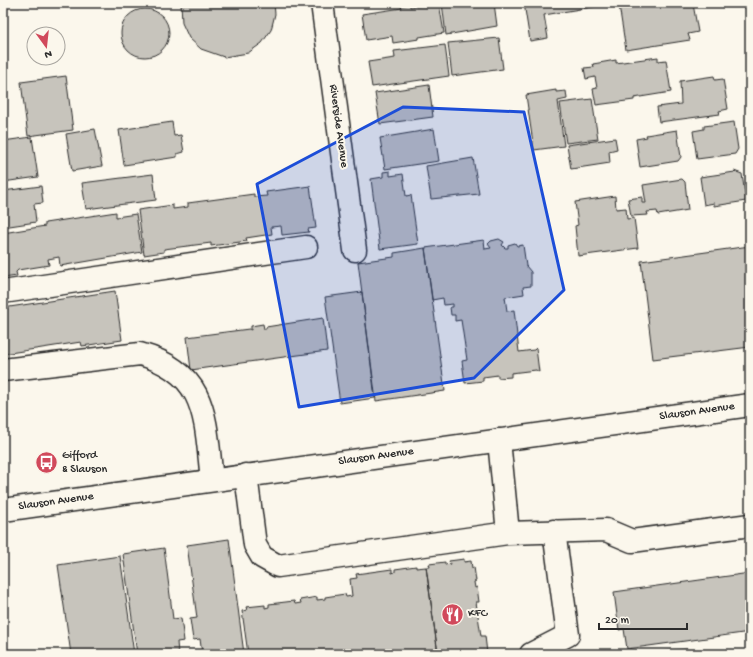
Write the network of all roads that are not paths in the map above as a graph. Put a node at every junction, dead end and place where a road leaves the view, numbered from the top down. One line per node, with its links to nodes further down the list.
1 (322, 3): 3 (main road, Riverside Avenue)
2 (306, 247): 4 (main road)
3 (355, 250)
4 (3, 292)
5 (3, 370): 9 (main road)
6 (750, 405): 7 (main road, Slauson Avenue)
7 (499, 440): 8 (main road, Slauson Avenue); 13 (main road)
8 (246, 475): 9 (main road, Slauson Avenue); 13 (main road)
9 (212, 480): 10 (main road, Slauson Avenue)
10 (3, 510)
11 (750, 525): 12 (main road)
12 (554, 531): 13 (main road); 14 (main road)
13 (508, 533)
14 (531, 654)

